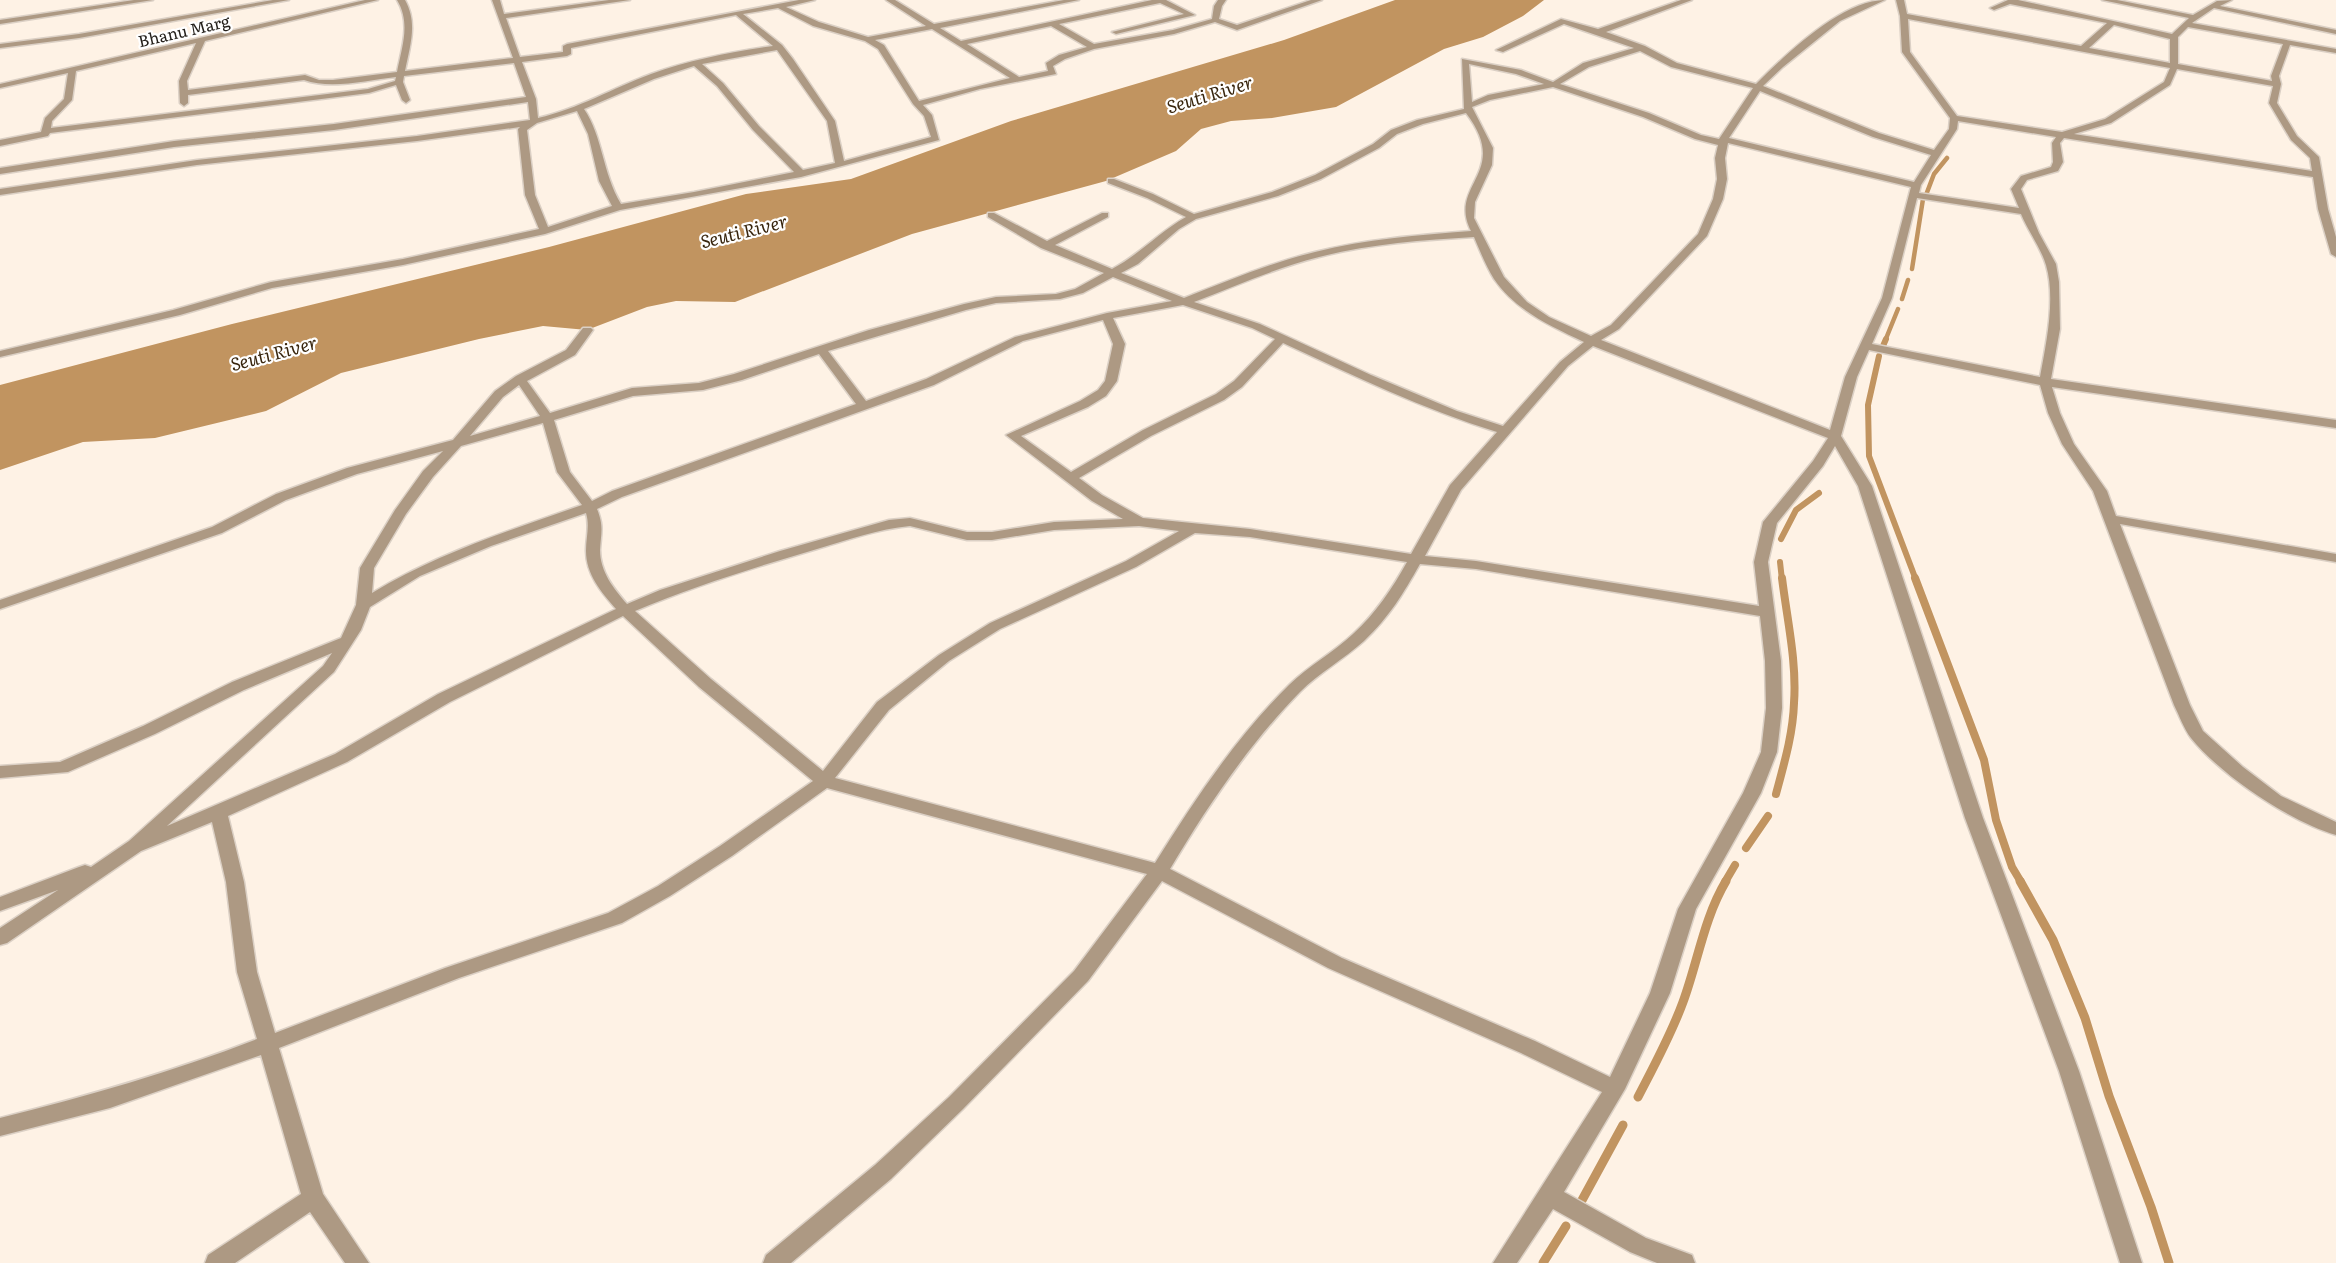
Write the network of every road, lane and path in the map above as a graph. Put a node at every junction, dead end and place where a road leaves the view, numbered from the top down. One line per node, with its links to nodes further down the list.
1 (149, 0): 27 (street)
2 (285, 0): 41 (street)
3 (374, 0): 37 (street, Bhanu Marg)
4 (401, 0): 51 (street)
5 (496, 0): 23 (street)
6 (626, 0): 23 (street)
7 (811, 0): 19 (street)
8 (890, 0): 31 (street)
9 (1075, 0): 31 (street)
10 (1161, 0): 29 (street); 34 (street)
11 (1222, 0): 26 (street)
12 (1318, 0): 26 (street)
13 (1688, 0): 32 (street)
14 (1881, 0): 56 (street)
15 (1900, 0): 24 (street)
16 (2106, 0): 25 (street)
17 (2228, 0): 20 (street)
18 (2012, 1): 21 (street); 28 (street)
19 (777, 5): 22 (street); 36 (street)
20 (2212, 6): 25 (street); 33 (street)
21 (1994, 8)
22 (737, 14): 42 (street); 47 (street)
23 (503, 16): 47 (street)
24 (1904, 16): 44 (street); 64 (street)
25 (2194, 17): 30 (street)
26 (1215, 20): 38 (street)
27 (0, 22)
28 (2113, 22): 35 (street); 44 (street)
29 (1053, 24): 38 (street); 40 (street)
30 (2185, 24): 35 (street); 39 (street)
31 (934, 27): 36 (street); 40 (street)
32 (1601, 31): 43 (street); 45 (street)
33 (2336, 32)
34 (1112, 33)
35 (2174, 37): 49 (street)
36 (868, 39): 60 (street)
37 (201, 41): 50 (street, Bhanu Marg); 57 (street)
38 (1092, 42): 52 (street)
39 (2287, 42): 46 (street); 53 (street)
40 (963, 43): 52 (street)
41 (2, 47)
42 (779, 47): 48 (street); 71 (street)
43 (1642, 48): 54 (street); 56 (street)
44 (2082, 49): 49 (street)
45 (1500, 50)
46 (2336, 51)
47 (516, 59): 51 (street); 58 (street)
48 (695, 63): 61 (street); 73 (street)
49 (2174, 68): 53 (street); 67 (street)
50 (72, 70): 55 (street, Bhanu Marg); 66 (street)
51 (400, 78): 57 (street); 59 (street); 63 (street)
52 (1017, 79): 60 (street)
53 (2277, 84): 74 (street)
54 (1553, 85): 62 (street); 62 (street); 68 (street)
55 (0, 86)
56 (1758, 87): 68 (street); 70 (street)
57 (182, 93): 63 (street)
58 (532, 99): 65 (street); 72 (street)
59 (406, 100)
60 (917, 104): 71 (street)
61 (579, 108): 65 (street); 78 (street)
62 (1468, 108): 82 (street); 84 (street)
63 (192, 113): 66 (street)
64 (1954, 118): 67 (street); 70 (street)
65 (534, 122): 77 (street); 83 (street)
66 (46, 131): 69 (street)
67 (2062, 135): 74 (street); 79 (street)
68 (1723, 141): 76 (street); 92 (street)
69 (0, 142)
70 (1937, 154): 76 (street)
71 (840, 165): 73 (street)
72 (0, 171)
73 (801, 174): 78 (street)
74 (2318, 175): 86 (street)
75 (1111, 181): 82 (street)
76 (1915, 190): 79 (street); 93 (street)
77 (0, 192)
78 (618, 207): 83 (street)
79 (2026, 212): 97 (street)
80 (1105, 214): 85 (street)
81 (991, 215): 85 (street)
82 (1193, 217): 87 (street)
83 (545, 231): 95 (street)
84 (1478, 234): 88 (street); 92 (street)
85 (1046, 246): 87 (street)
86 (2336, 254)
87 (1113, 275): 88 (street); 94 (street)
88 (1184, 302): 89 (street); 91 (street)
89 (1107, 316): 98 (street); 104 (street)
90 (586, 330): 96 (street)
91 (1283, 337): 101 (street); 104 (street)
92 (1592, 341): 101 (street); 102 (street)
93 (1867, 346): 97 (street); 102 (street)
94 (822, 350): 98 (street); 99 (street)
95 (0, 354)
96 (520, 380): 99 (street); 103 (street)
97 (2045, 382): 100 (street); 106 (street)
98 (865, 407): 105 (street)
99 (548, 419): 103 (street); 105 (street)
100 (2335, 428)
101 (1504, 430): 110 (street)
102 (1836, 436): 114 (street); 135 (street)
103 (457, 443): 111 (street); 112 (street)
104 (1070, 477): 107 (street)
105 (590, 507): 112 (street); 113 (street)
106 (2112, 519): 109 (street); 119 (street)
107 (1139, 522): 108 (street); 113 (street)
108 (1193, 529): 110 (street); 117 (street)
109 (2336, 558)
110 (1416, 559): 114 (street); 122 (street)
111 (0, 604)
112 (363, 604): 115 (street)
113 (625, 610): 117 (street); 118 (street)
114 (1766, 612): 126 (street)
115 (347, 641): 116 (street); 120 (street)
116 (0, 772)
117 (824, 781): 122 (street); 125 (street)
118 (219, 813): 120 (street); 125 (street)
119 (2336, 829)
120 (135, 846): 121 (street)
121 (105, 865): 123 (street); 124 (street)
122 (1159, 871): 126 (street); 132 (street)
123 (0, 904)
124 (0, 938)
125 (269, 1045): 127 (street); 129 (street)
126 (1614, 1089): 128 (street)
127 (0, 1127)
128 (1550, 1196): 133 (street); 134 (street)
129 (313, 1198): 130 (street); 131 (street)
130 (216, 1263)
131 (358, 1263)
132 (774, 1263)
133 (1504, 1263)
134 (1684, 1263)
135 (2131, 1263)

